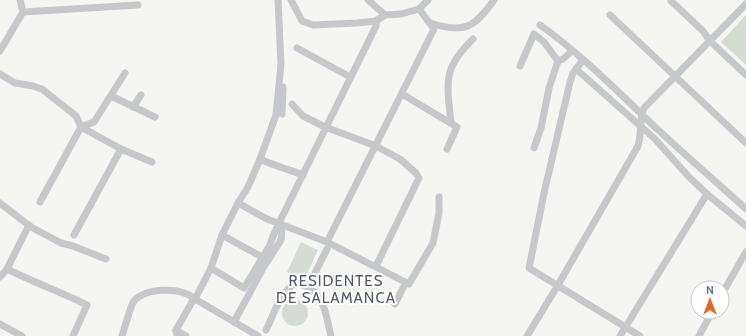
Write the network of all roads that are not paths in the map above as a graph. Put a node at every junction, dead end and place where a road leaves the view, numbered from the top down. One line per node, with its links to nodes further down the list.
1 (20, 0): 11 (street)
2 (278, 0): 24 (street)
3 (291, 0): 14 (street)
4 (368, 0): 12 (street)
5 (428, 0): 10 (street)
6 (494, 0): 15 (street)
7 (671, 1): 18 (street)
8 (746, 4): 18 (street)
9 (138, 6): 11 (street)
10 (419, 9): 12 (street); 15 (street)
11 (23, 12): 21 (street)
12 (384, 15): 14 (street)
13 (610, 15): 30 (street)
14 (376, 21): 31 (street)
15 (430, 23): 32 (street)
16 (540, 25): 20 (street)
17 (473, 39): 40 (street)
18 (710, 41): 29 (street); 30 (street)
19 (297, 48): 31 (street)
20 (572, 50): 22 (street); 23 (street)
21 (0, 51)
22 (583, 60): 26 (street); 38 (street)
23 (558, 61): 25 (street); 48 (street)
24 (281, 64): 37 (street); 49 (street)
25 (520, 66)
26 (576, 69): 41 (street); 73 (street)
27 (125, 73): 34 (street)
28 (0, 74): 42 (street)
29 (746, 75)
30 (675, 76): 38 (street); 44 (street)
31 (350, 78): 43 (street)
32 (402, 94): 40 (street); 45 (street)
33 (141, 95): 36 (street)
34 (111, 96): 36 (street); 42 (street)
35 (292, 104): 43 (street)
36 (134, 107): 39 (street)
37 (282, 114)
38 (642, 114): 41 (street); 57 (street)
39 (155, 117)
40 (451, 123): 47 (street)
41 (640, 124): 52 (street); 73 (street)
42 (81, 127): 46 (street); 54 (street)
43 (325, 127): 45 (street); 51 (street)
44 (746, 143)
45 (376, 146): 63 (street); 67 (street)
46 (121, 148): 50 (street); 61 (street)
47 (447, 148)
48 (534, 148)
49 (260, 159): 51 (street); 56 (street)
50 (152, 162)
51 (303, 175): 58 (street)
52 (707, 194): 60 (street); 80 (street)
53 (439, 197): 72 (street)
54 (40, 202)
55 (0, 203): 59 (street)
56 (238, 203): 58 (street); 62 (street)
57 (746, 209)
58 (279, 223): 63 (street); 65 (street); 78 (street)
59 (29, 225): 66 (street); 69 (street)
60 (746, 226)
61 (74, 235)
62 (222, 235): 65 (street); 68 (street)
63 (327, 245): 67 (street); 74 (street)
64 (746, 252): 71 (street)
65 (262, 257): 68 (street)
66 (106, 259)
67 (376, 266): 72 (street)
68 (211, 268): 75 (street)
69 (7, 269): 70 (street); 84 (street)
70 (0, 277)
71 (730, 280)
72 (406, 282): 76 (street)
73 (558, 285): 80 (street); 89 (street)
74 (308, 287): 81 (street); 88 (street)
75 (195, 299): 78 (street); 82 (street); 85 (street)
76 (395, 304)
77 (708, 320): 92 (street)
78 (234, 322): 87 (street)
79 (0, 324): 83 (street)
80 (625, 327): 90 (street); 91 (street)
81 (266, 330)
82 (177, 333): 86 (street)
83 (22, 336)
84 (73, 336)
85 (122, 336)
86 (186, 336)
87 (258, 336)
88 (331, 336)
89 (527, 336)
90 (620, 336)
91 (640, 336)
92 (699, 336)

